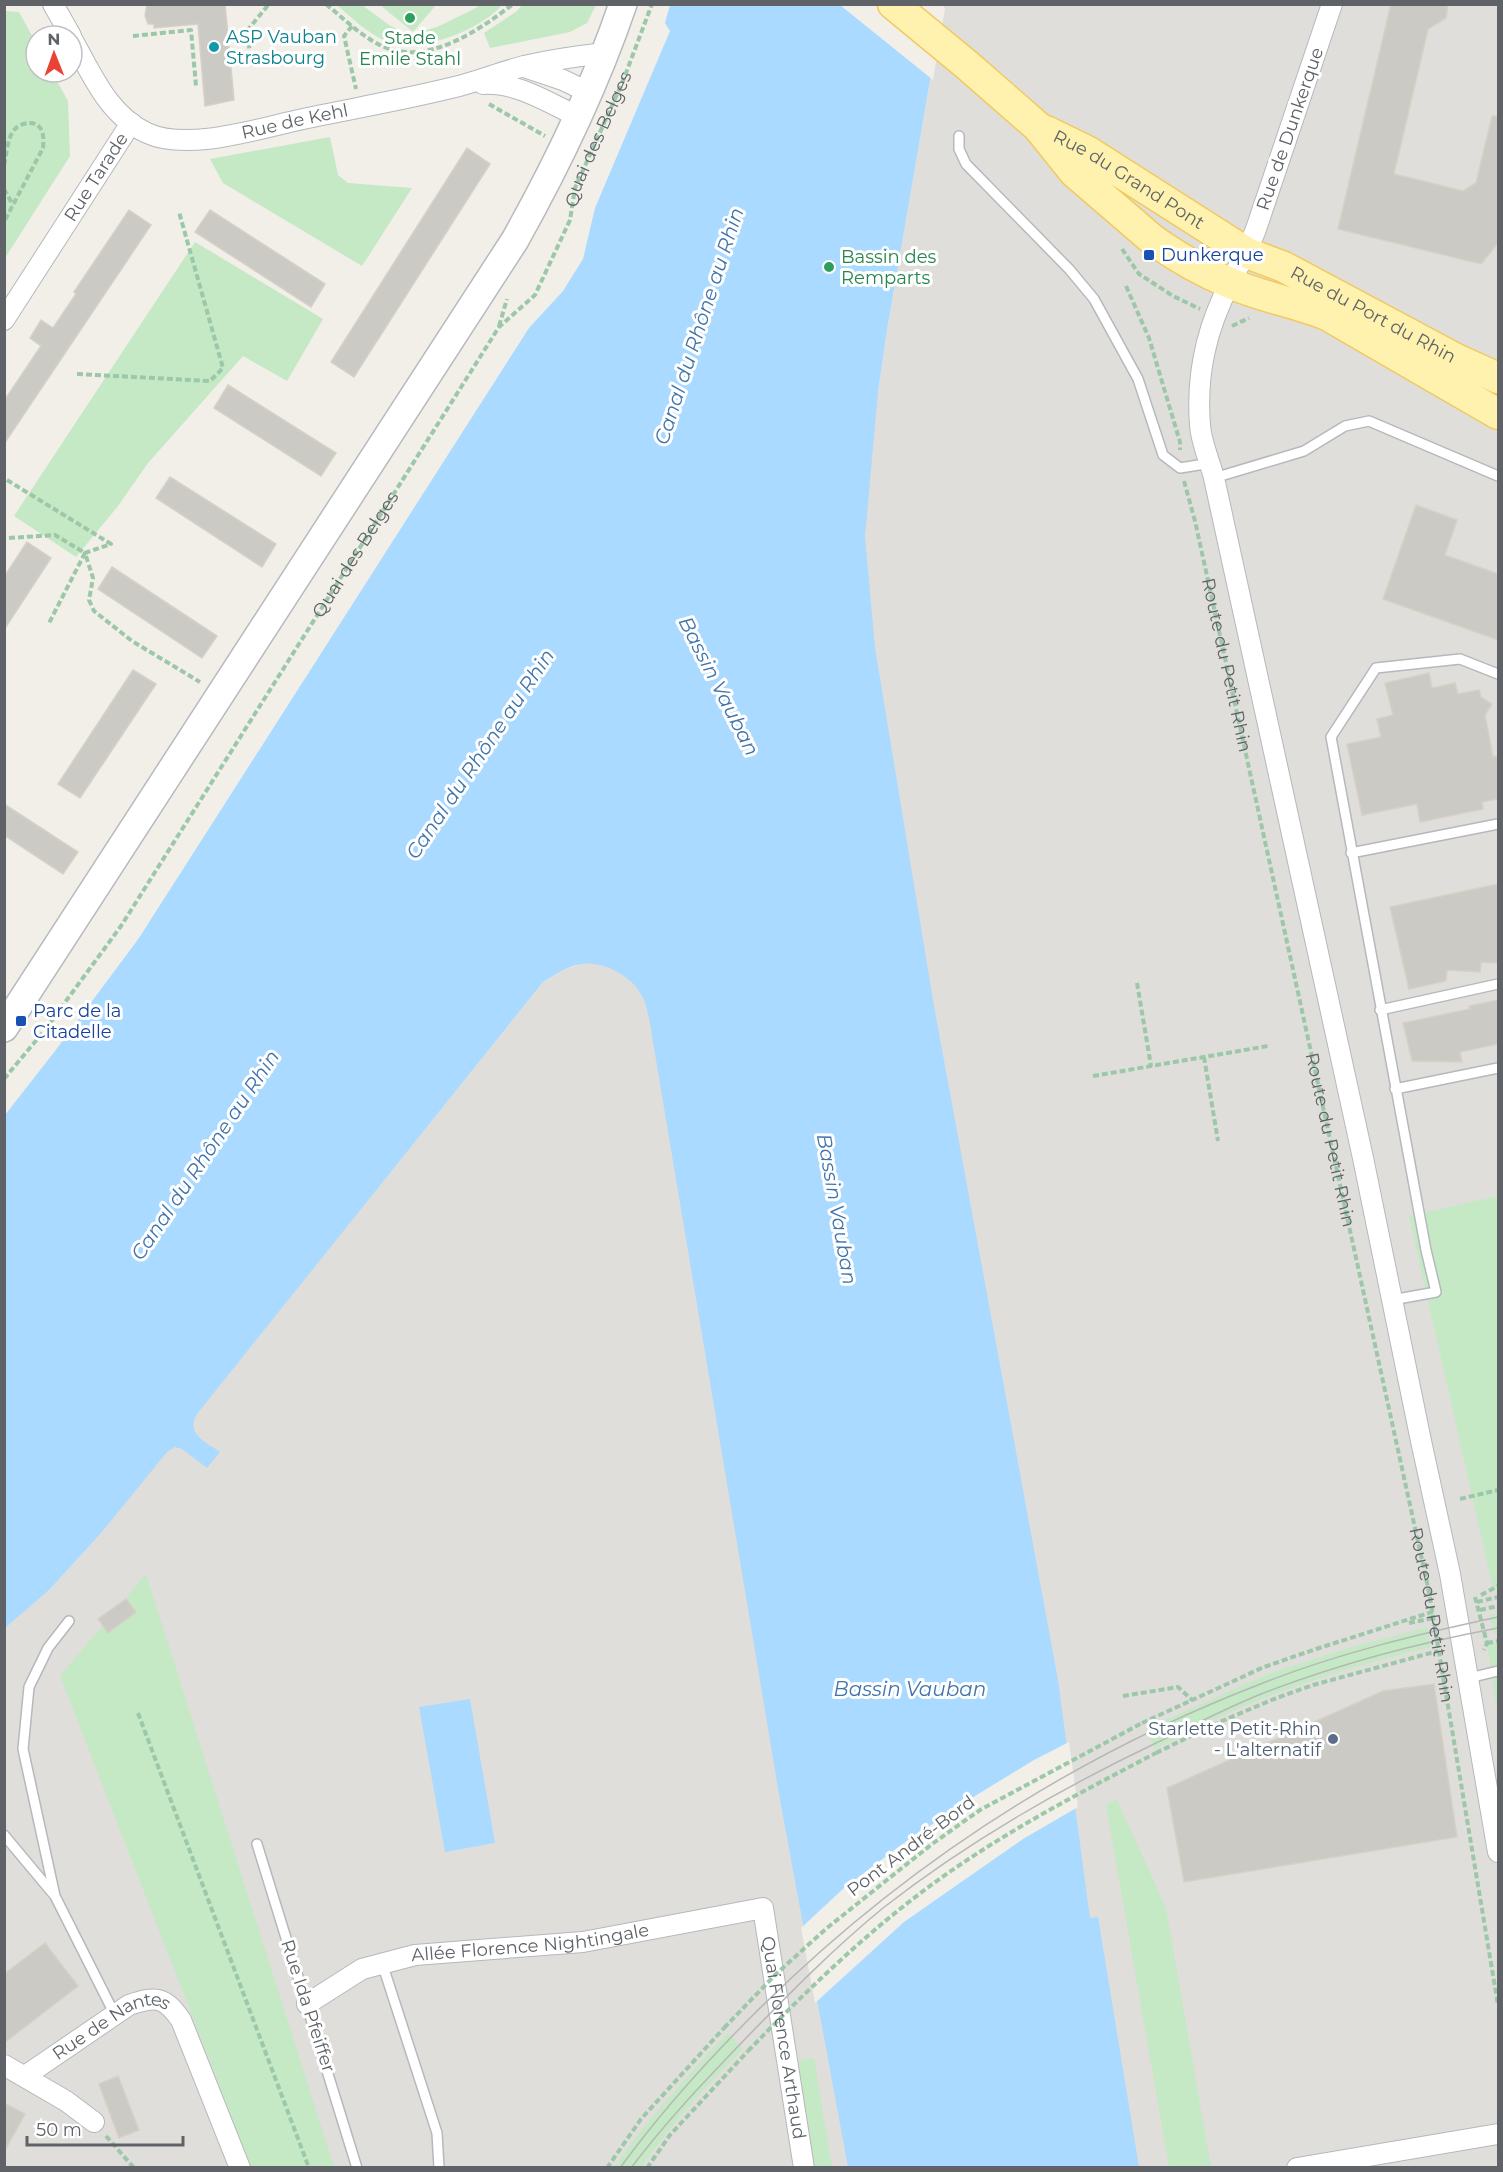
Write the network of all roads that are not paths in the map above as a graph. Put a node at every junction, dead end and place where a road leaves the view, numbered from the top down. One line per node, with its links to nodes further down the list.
1 (53, 4): 5 (street, Rue Tarade)
2 (623, 4): 6 (main road, Quai des Belges)
3 (893, 4): 12 (main road, Rue du Grand Pont)
4 (1332, 4): 14 (street, Rue de Dunkerque)
5 (64, 24)
6 (605, 53): 8 (street, Rue de Kehl); 10 (main road, Quai des Belges)
7 (84, 60): 11 (street, Rue Tarade)
8 (523, 66): 9 (street, Rue de Kehl); 10 (street)
9 (459, 86): 10 (street, Rue de Kehl); 11 (street, Rue de Kehl)
10 (583, 104): 28 (main road, Quai des Belges)
11 (131, 123): 16 (street, Rue Tarade)
12 (1038, 127): 14 (main road, Rue du Grand Pont); 15 (main road, Rue du Grand Pont)
13 (959, 136): 21 (lane)
14 (1247, 253): 15 (street, Route du Petit Rhin); 18 (main road, Rue du Port du Rhin)
15 (1230, 283): 17 (main road, Rue du Port du Rhin); 21 (street, Route du Petit Rhin)
16 (4, 320)
17 (1403, 358): 19 (main road, Rue du Port du Rhin); 20 (main road, Rue du Port du Rhin)
18 (1498, 378)
19 (1498, 394)
20 (1498, 414)
21 (1212, 471): 22 (lane); 31 (street, Route du Petit Rhin)
22 (1498, 476)
23 (1498, 674): 25 (lane)
24 (1498, 824): 25 (lane)
25 (1351, 853): 27 (lane)
26 (1498, 984): 27 (lane)
27 (1380, 1010): 30 (lane)
28 (4, 1028)
29 (1498, 1068): 30 (lane)
30 (1395, 1089): 31 (lane)
31 (1392, 1300): 34 (street, Route du Petit Rhin)
32 (69, 1621): 38 (lane)
33 (1498, 1671): 34 (lane)
34 (1469, 1678): 37 (street, Route du Petit Rhin)
35 (4, 1835): 38 (lane)
36 (257, 1844): 41 (lane, Rue Ida Pfeiffer)
37 (1498, 1852)
38 (55, 1896): 42 (lane)
39 (763, 1908): 40 (street, Allée Florence Nightingale); 50 (street, Quai Florence Arthaud)
40 (382, 1963): 41 (street, Allée Florence Nightingale); 49 (lane)
41 (307, 2004): 48 (lane, Rue Ida Pfeiffer)
42 (115, 2015): 44 (street, Rue de Nantes); 47 (street, Rue de Nantes)
43 (4, 2065): 44 (street, Rue de Nantes)
44 (25, 2076): 45 (street, Rue de Nantes)
45 (94, 2122)
46 (1498, 2134): 51 (street)
47 (240, 2168)
48 (357, 2168)
49 (439, 2168)
50 (804, 2168)
51 (1297, 2168)

